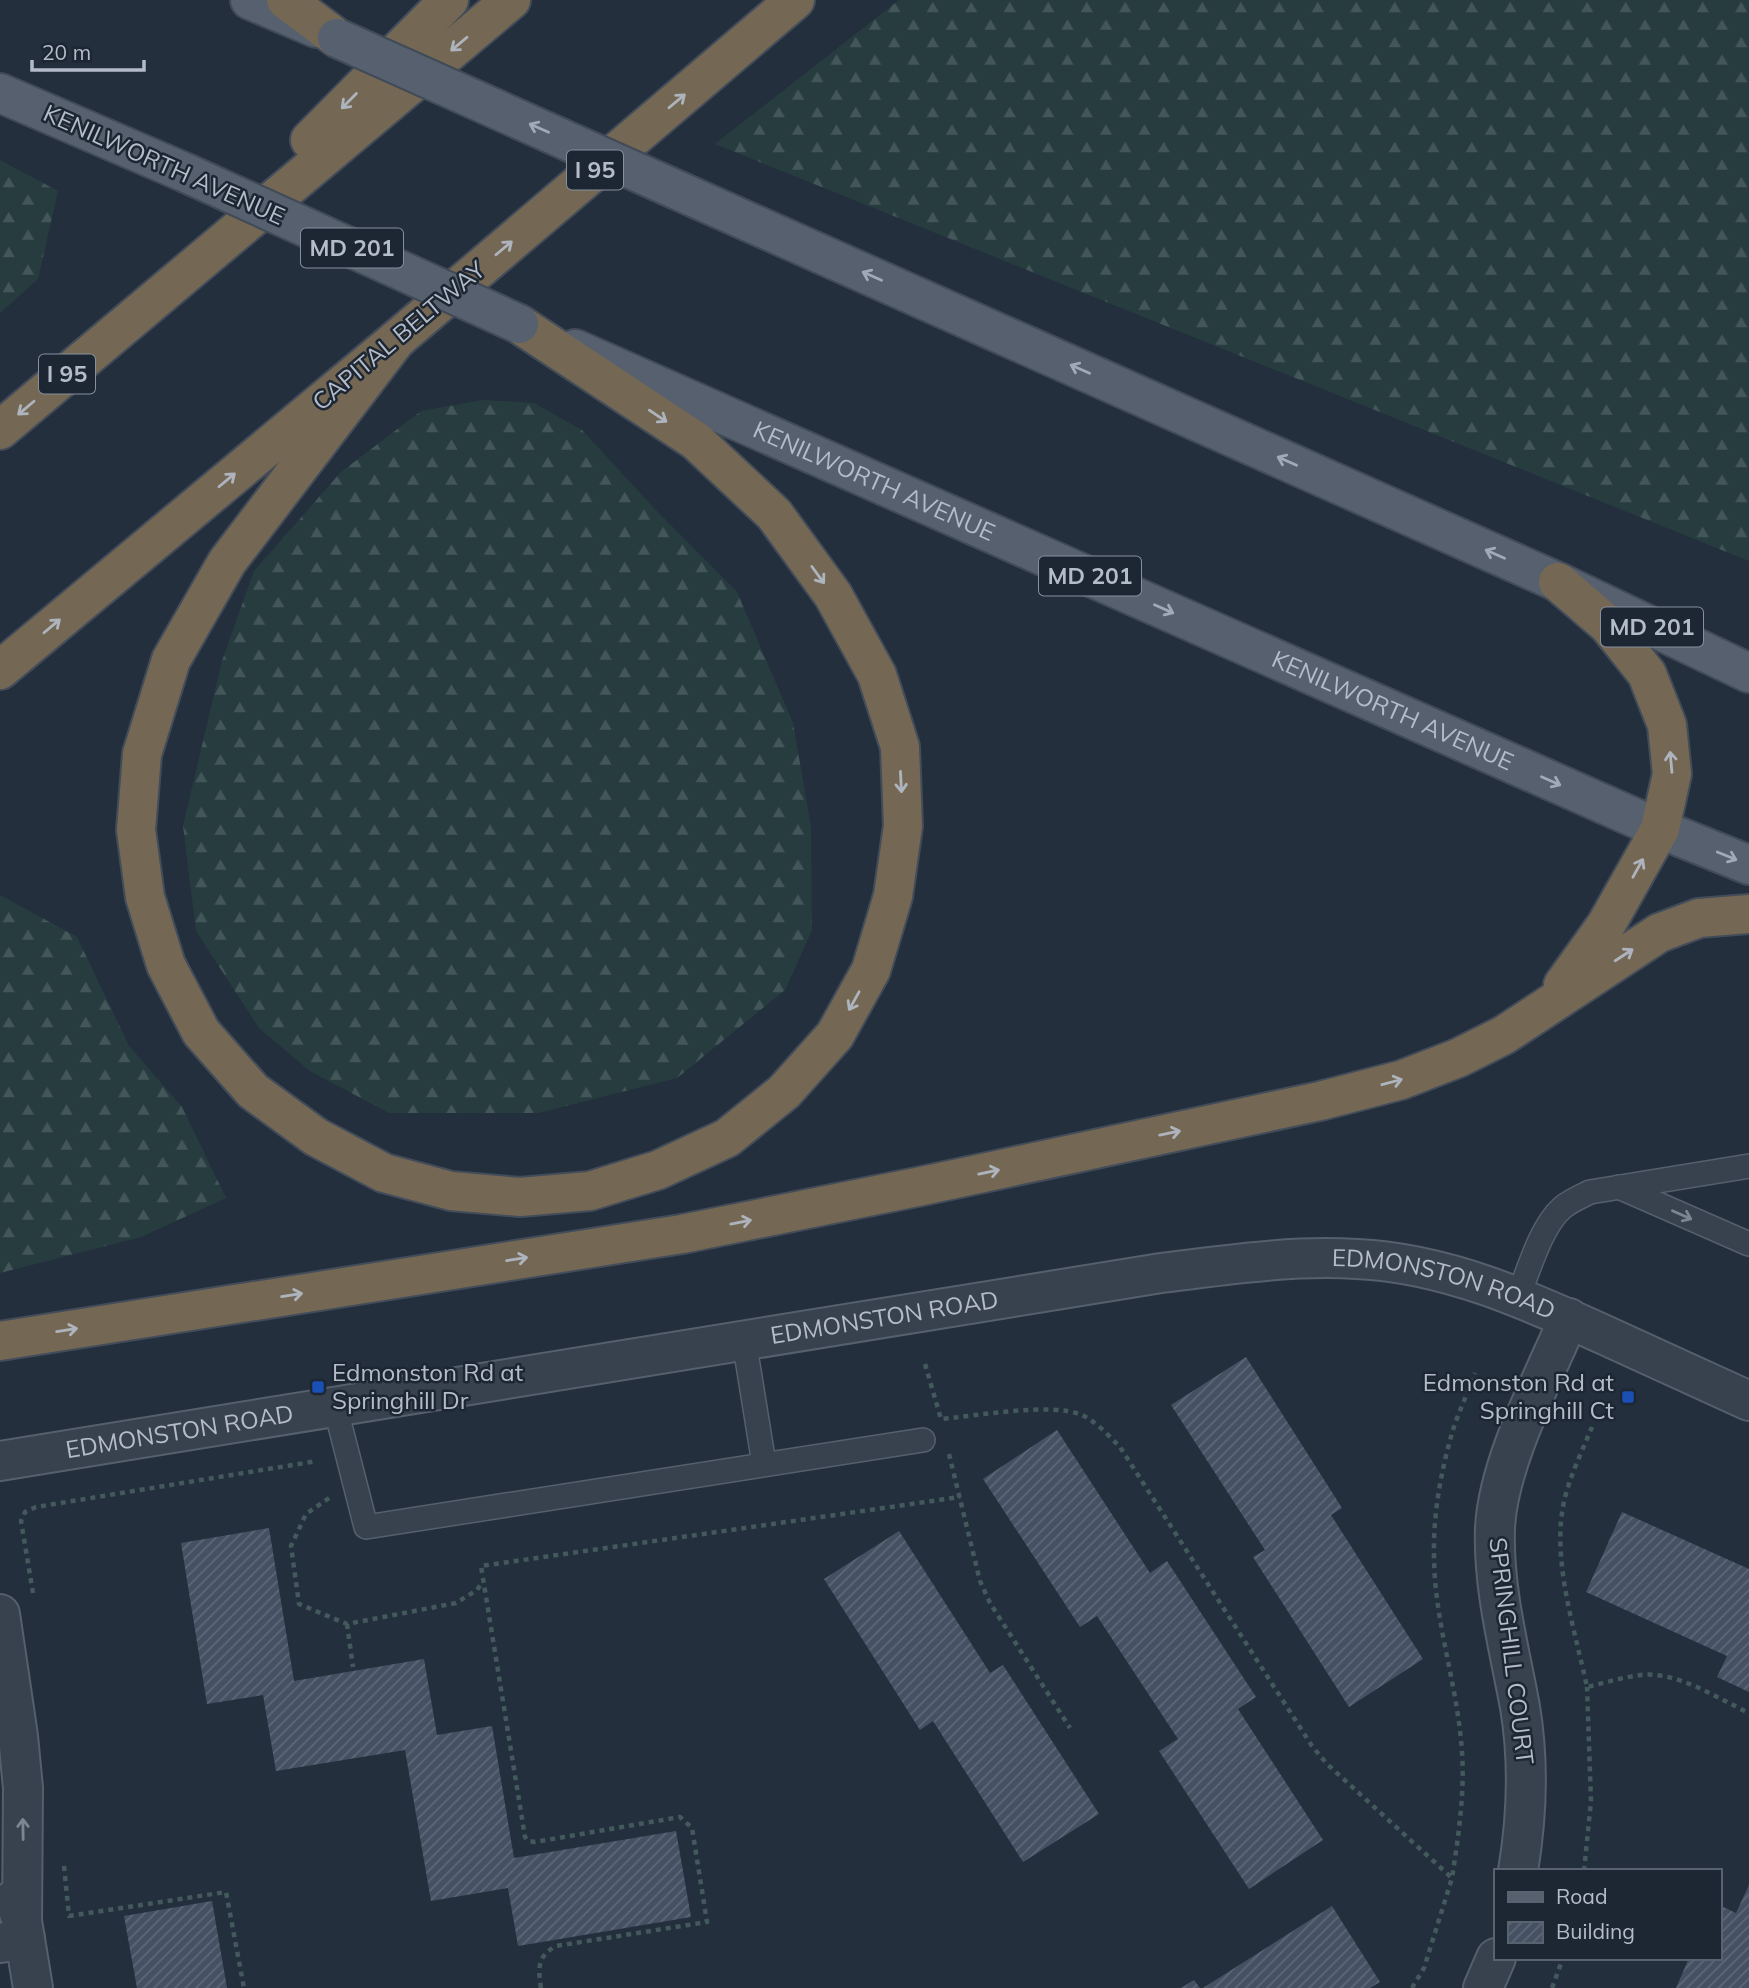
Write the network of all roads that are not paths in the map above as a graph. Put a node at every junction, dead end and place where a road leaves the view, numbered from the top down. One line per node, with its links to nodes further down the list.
1 (250, 0): 6 (main road, MD 201)
2 (286, 0): 6 (highway)
3 (449, 0): 8 (highway, one-way to 8)
4 (511, 0): 8 (highway, I 95, one-way to 8)
5 (795, 0): 10 (highway, CAPITAL BELTWAY / I 95, one-way to 5)
6 (337, 38): 12 (main road, MD 201, one-way to 6, bridge)
7 (0, 93): 9 (main road, KENILWORTH AVENUE / MD 201, bridge)
8 (134, 317): 11 (highway, I 95, one-way to 11)
9 (519, 324): 10 (highway, one-way to 10); 15 (main road, KENILWORTH AVENUE / MD 201, one-way to 15)
10 (396, 340): 13 (highway, CAPITAL BELTWAY / I 95, one-way to 10)
11 (0, 430)
12 (1558, 582): 14 (main road, MD 201); 15 (highway, one-way to 12)
13 (0, 670)
14 (1749, 673)
15 (1660, 829): 16 (main road, KENILWORTH AVENUE / MD 201, one-way to 16); 18 (highway, one-way to 15)
16 (1749, 865)
17 (1749, 914): 18 (highway, one-way to 17)
18 (1547, 1006): 25 (highway, one-way to 18)
19 (1749, 1166): 20 (lane)
20 (1619, 1187): 21 (lane, one-way to 21); 22 (lane)
21 (1749, 1244)
22 (1518, 1297): 23 (street, EDMONSTON ROAD); 24 (street, EDMONSTON ROAD)
23 (1569, 1318): 26 (street, EDMONSTON ROAD); 33 (street, SPRINGHILL COURT)
24 (744, 1340): 27 (street, EDMONSTON ROAD); 30 (lane)
25 (0, 1341)
26 (1749, 1401)
27 (335, 1406): 29 (street, EDMONSTON ROAD); 30 (lane)
28 (923, 1440): 30 (lane)
29 (0, 1461)
30 (764, 1464)
31 (17, 1606): 34 (street, one-way to 31)
32 (0, 1860): 34 (street)
33 (1518, 1869)
34 (15, 1935): 36 (street)
35 (1495, 1960): 37 (street)
36 (33, 1988)
37 (1483, 1988)

